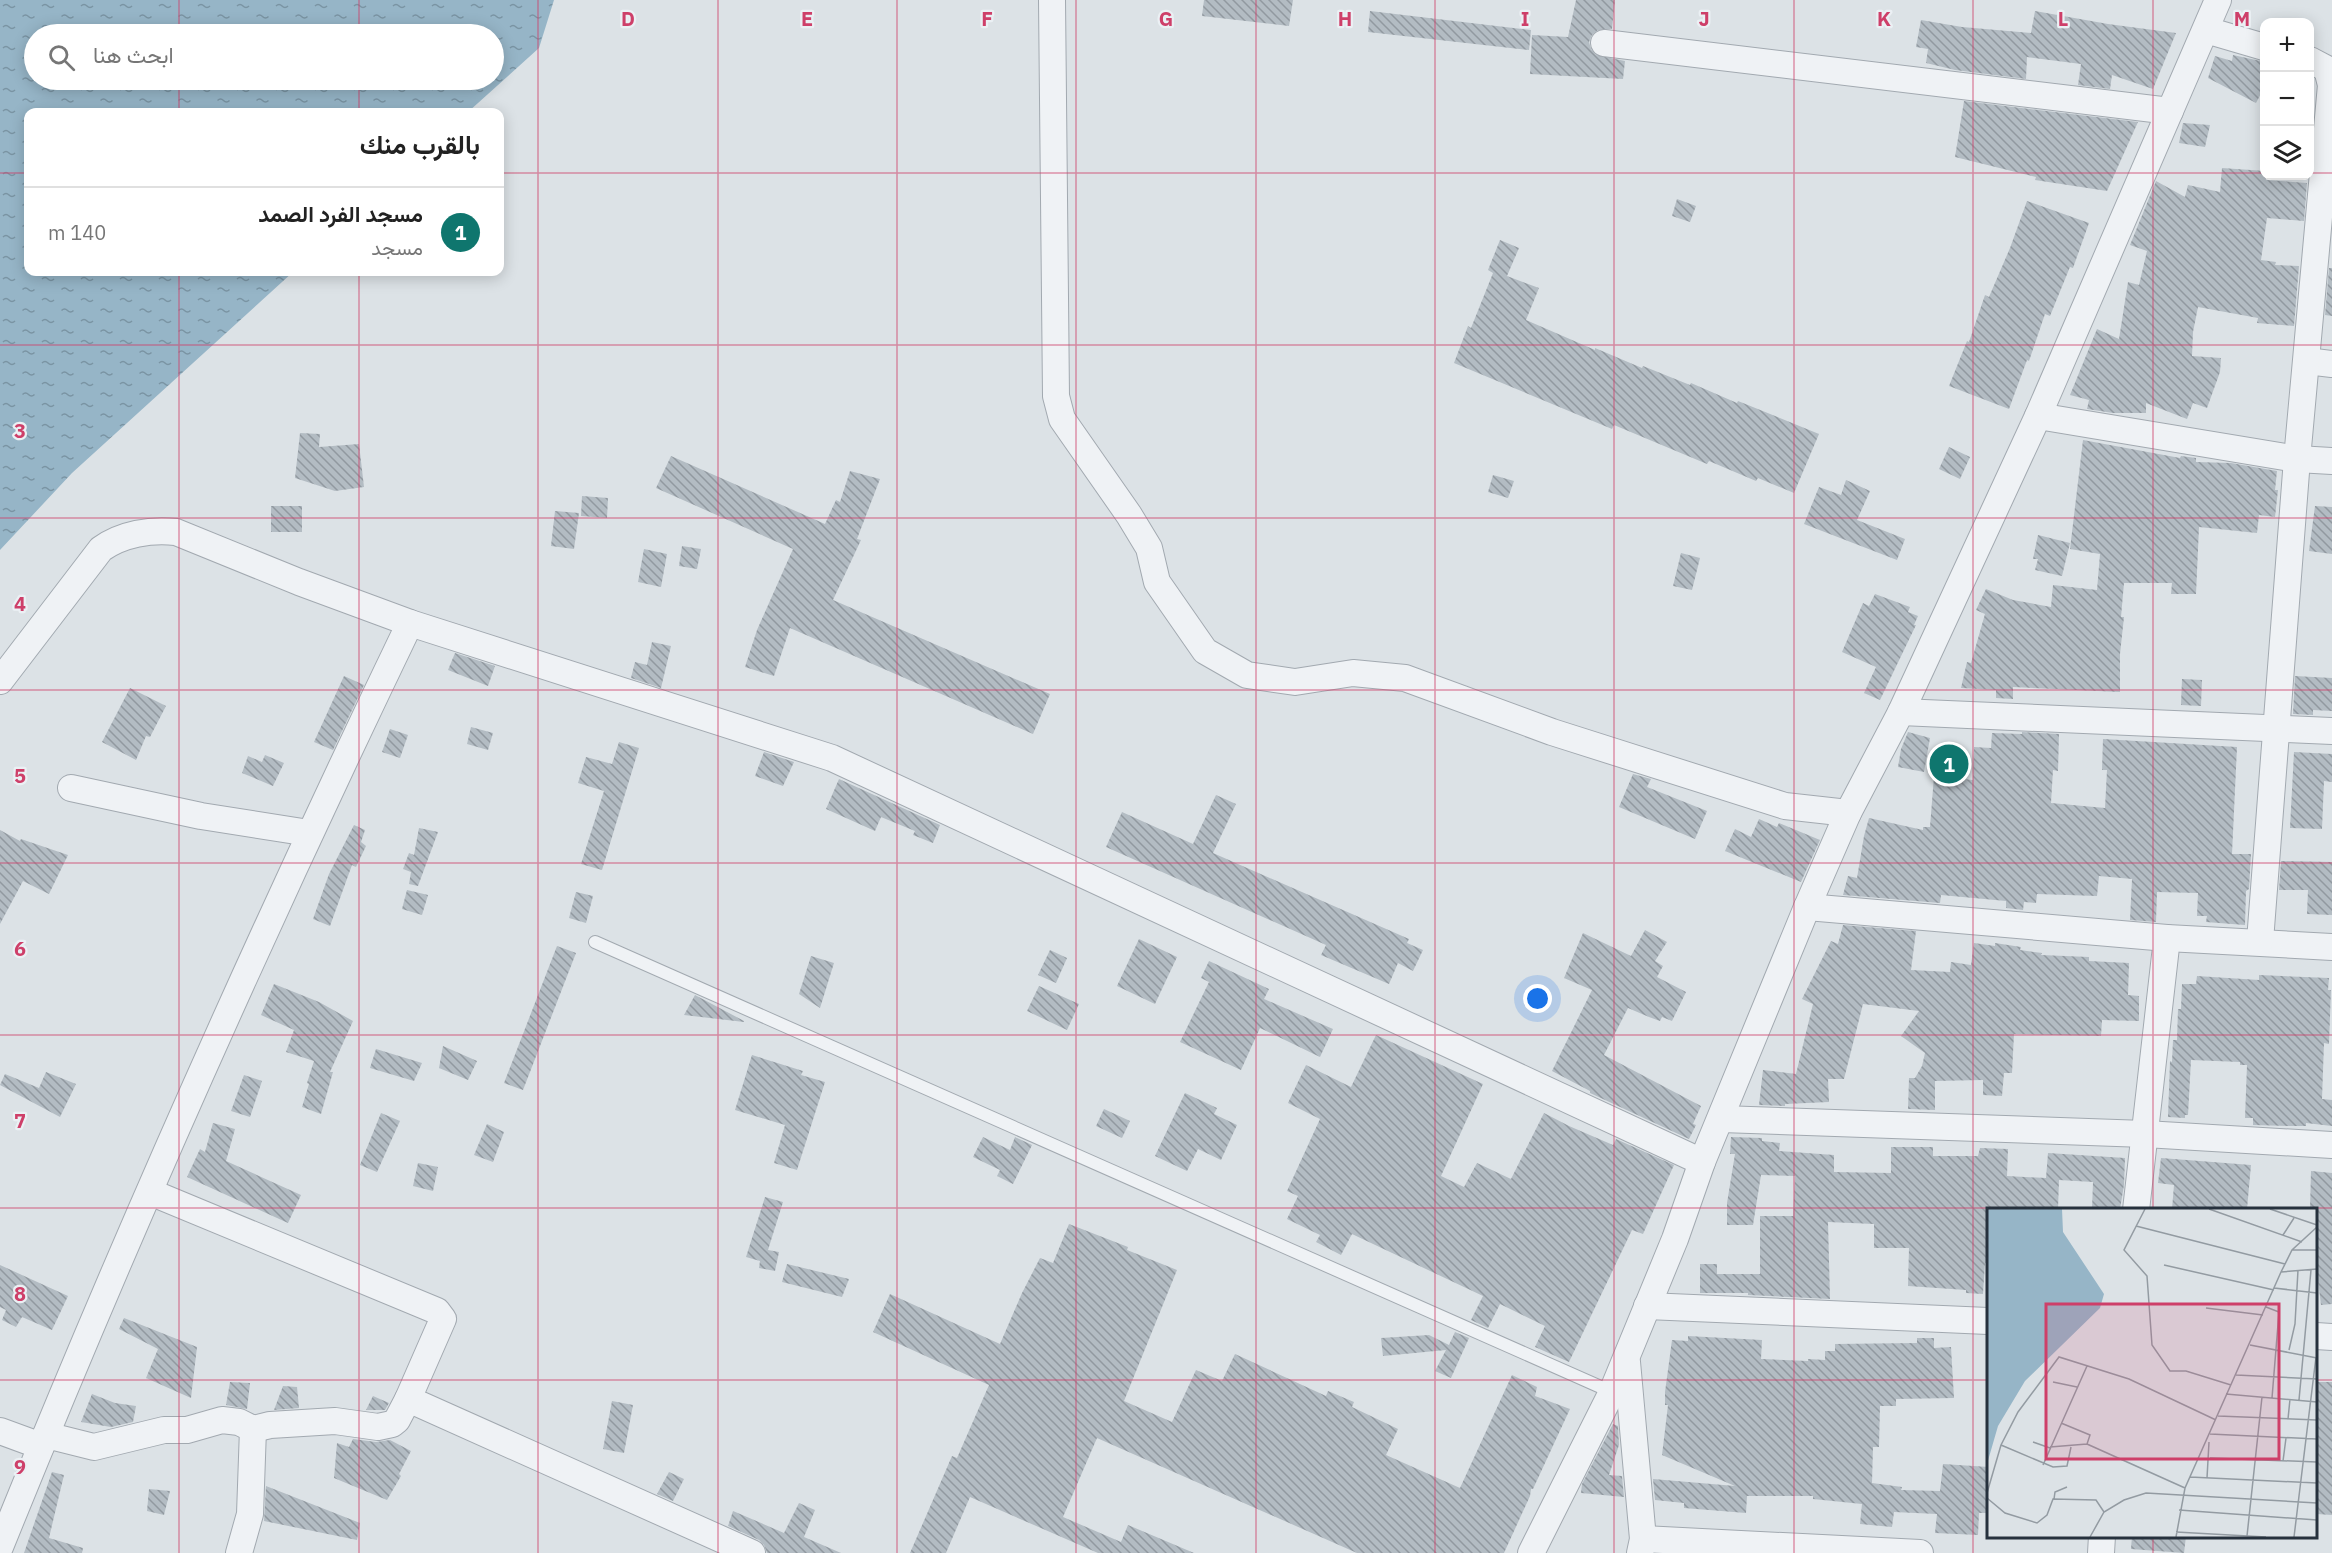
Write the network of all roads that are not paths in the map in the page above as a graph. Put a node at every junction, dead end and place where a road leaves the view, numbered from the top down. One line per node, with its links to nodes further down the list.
1 (1052, 0): 18 (street)
2 (2218, 0): 3 (street)
3 (2206, 30): 5 (street); 7 (street)
4 (1604, 43): 7 (street)
5 (2260, 46)
6 (2314, 62): 8 (street)
7 (2170, 111): 9 (street)
8 (2320, 363): 10 (street)
9 (2038, 416): 10 (street); 14 (street)
10 (2297, 459): 11 (street); 15 (street)
11 (2332, 461)
12 (410, 623): 13 (street); 19 (street); 28 (street)
13 (0, 681)
14 (1901, 712): 15 (street); 18 (street)
15 (2276, 727): 16 (street); 22 (street)
16 (2332, 731)
17 (70, 788): 19 (street)
18 (1848, 813): 20 (street)
19 (309, 833): 29 (street)
20 (1807, 907): 21 (street); 25 (street)
21 (2167, 938): 22 (street); 26 (street)
22 (2260, 941): 24 (street)
23 (595, 942): 36 (lane)
24 (2332, 946)
25 (1721, 1119): 26 (street); 28 (street)
26 (2145, 1134): 27 (street); 30 (street)
27 (2332, 1145)
28 (1702, 1162): 31 (street)
29 (150, 1192): 37 (street); 40 (street)
30 (2136, 1208)
31 (1647, 1306): 32 (street); 35 (street)
32 (1987, 1321)
33 (2317, 1336): 34 (street)
34 (2332, 1337)
35 (1626, 1357): 36 (street); 42 (street)
36 (1612, 1392): 46 (street)
37 (408, 1400): 38 (street); 45 (street)
38 (254, 1429): 40 (street); 44 (street)
39 (0, 1431): 40 (street)
40 (43, 1441): 43 (street)
41 (2102, 1538): 48 (street)
42 (1641, 1546): 47 (street)
43 (0, 1547)
44 (239, 1553)
45 (752, 1553)
46 (1531, 1553)
47 (1920, 1553)
48 (2101, 1553)

